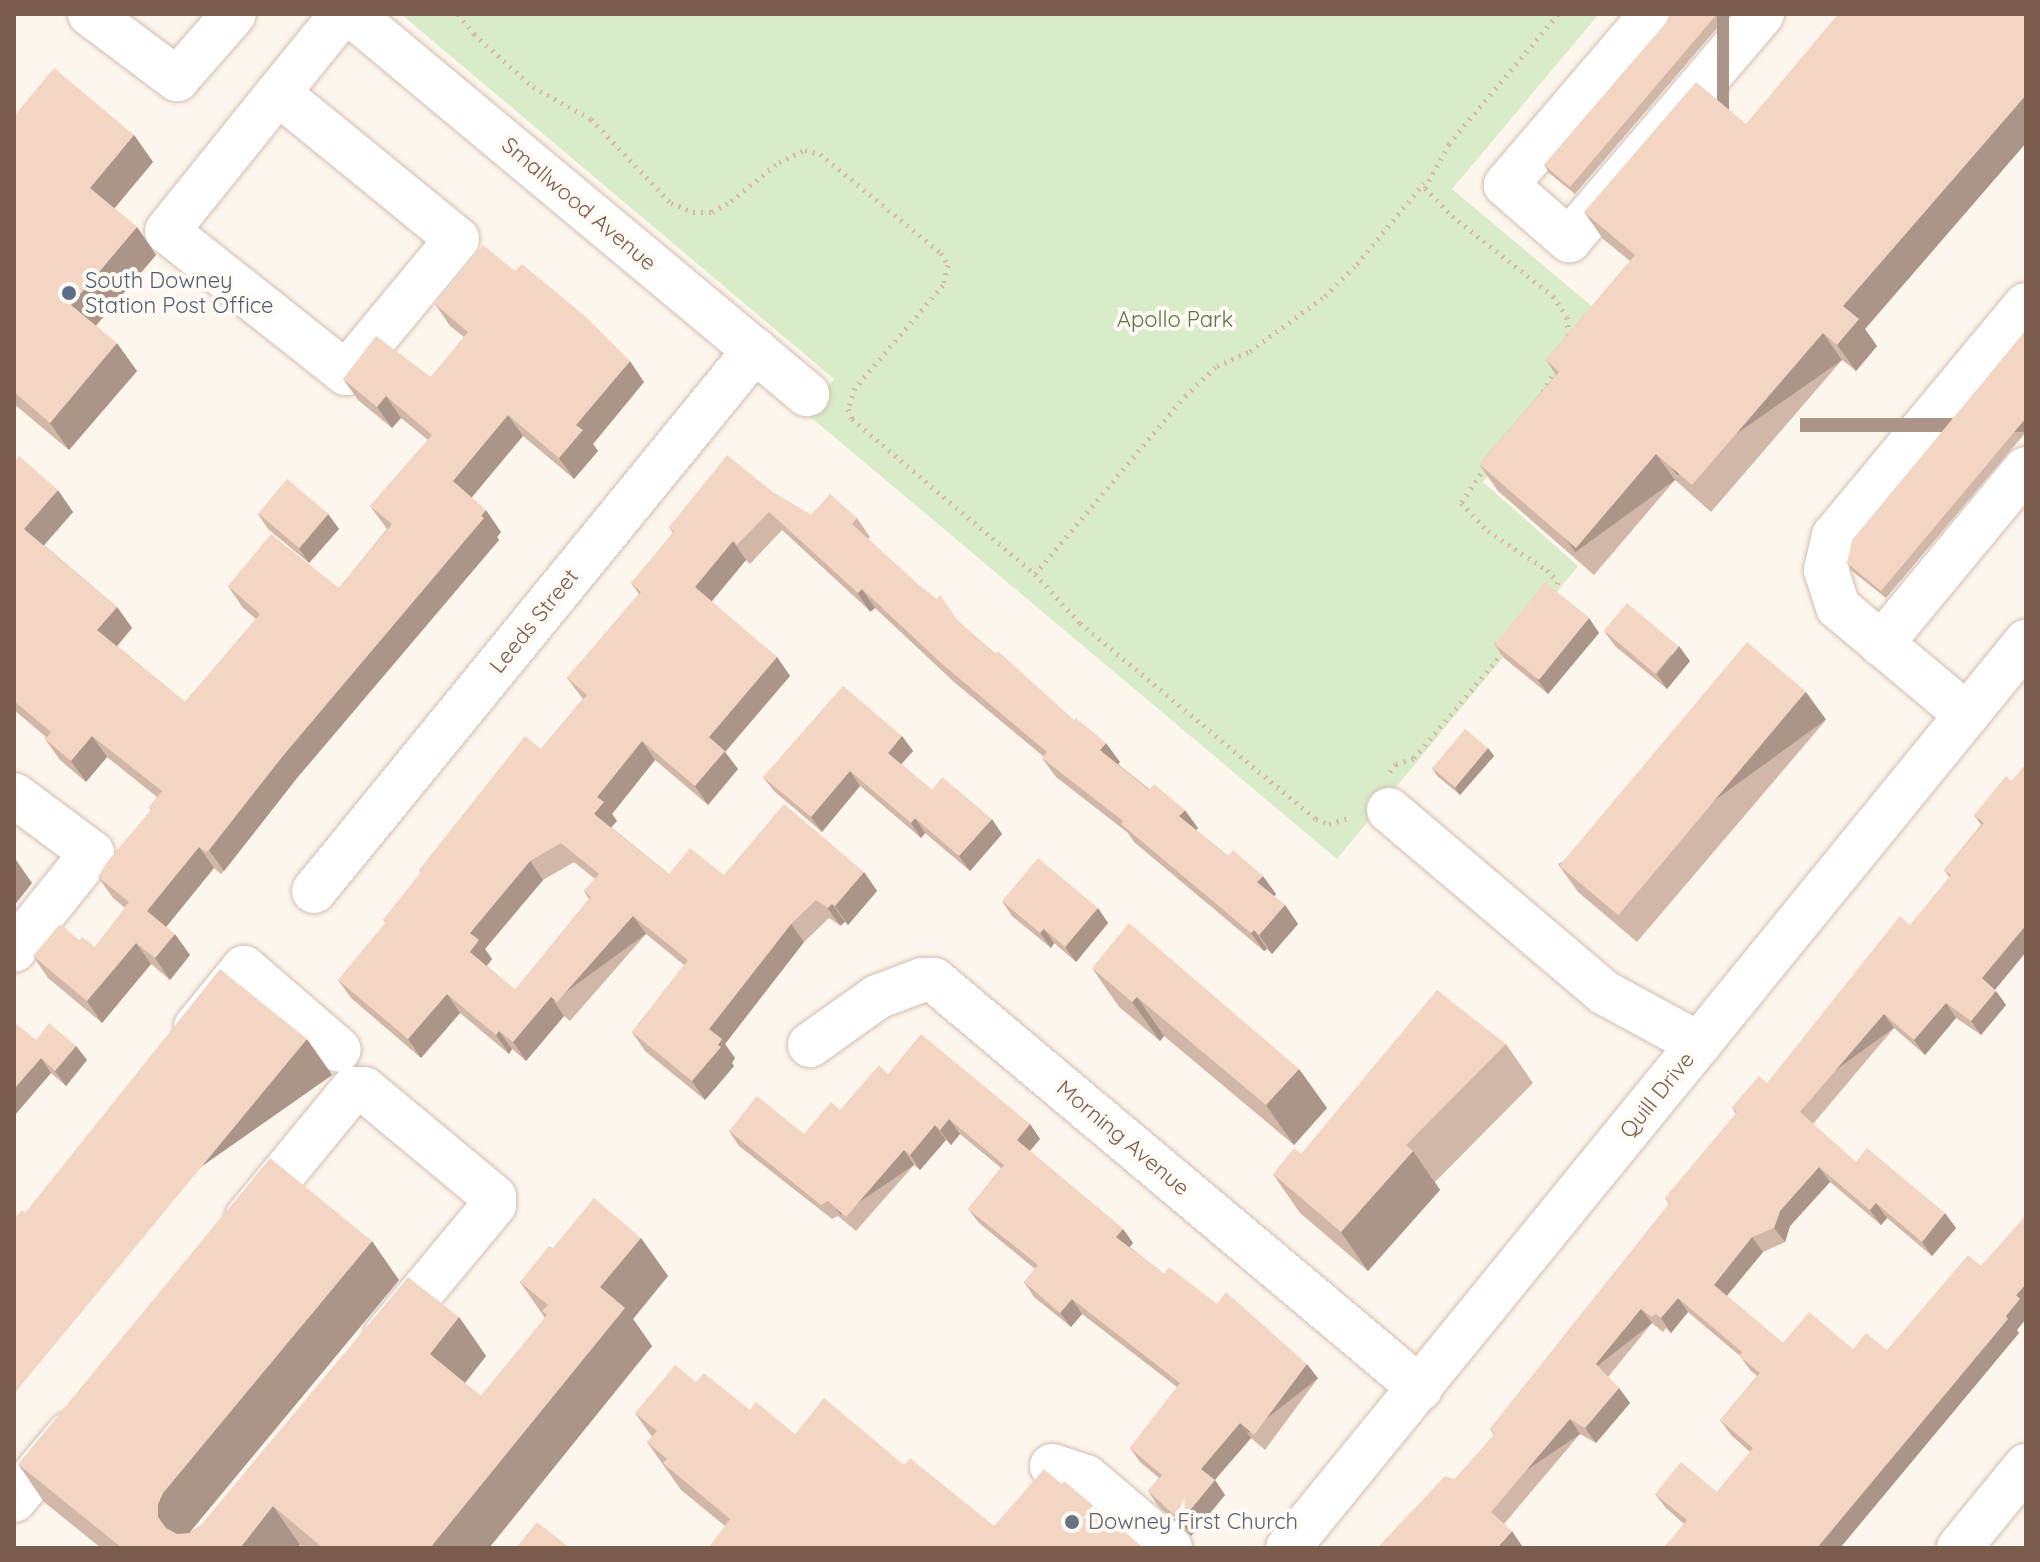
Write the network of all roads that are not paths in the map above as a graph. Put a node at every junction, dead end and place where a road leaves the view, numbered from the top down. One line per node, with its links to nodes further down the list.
1 (90, 14): 2 (street)
2 (234, 14)
3 (342, 14): 7 (street)
4 (351, 14): 9 (street, Smallwood Avenue)
5 (1652, 14): 6 (street)
6 (1762, 14)
7 (278, 93): 7 (street)
8 (2026, 305): 13 (street)
9 (755, 350): 10 (street, Smallwood Avenue); 17 (street, Leeds Street)
10 (807, 394)
11 (2026, 469): 13 (street)
12 (2026, 642): 14 (street, Quill Drive)
13 (1881, 644): 14 (street)
14 (1967, 715): 19 (street, Quill Drive)
15 (14, 795): 18 (street)
16 (1378, 798): 19 (street)
17 (314, 891)
18 (14, 950)
19 (1699, 1044): 25 (street, Quill Drive)
20 (810, 1045): 25 (street, Morning Avenue)
21 (339, 1050): 22 (street)
22 (174, 1053)
23 (224, 1246): 24 (street)
24 (362, 1364)
25 (1420, 1388): 31 (street, Quill Drive)
26 (94, 1403): 29 (street)
27 (1052, 1466): 30 (street)
28 (2026, 1466): 32 (street)
29 (14, 1500)
30 (1170, 1548)
31 (1288, 1548)
32 (1959, 1548)

